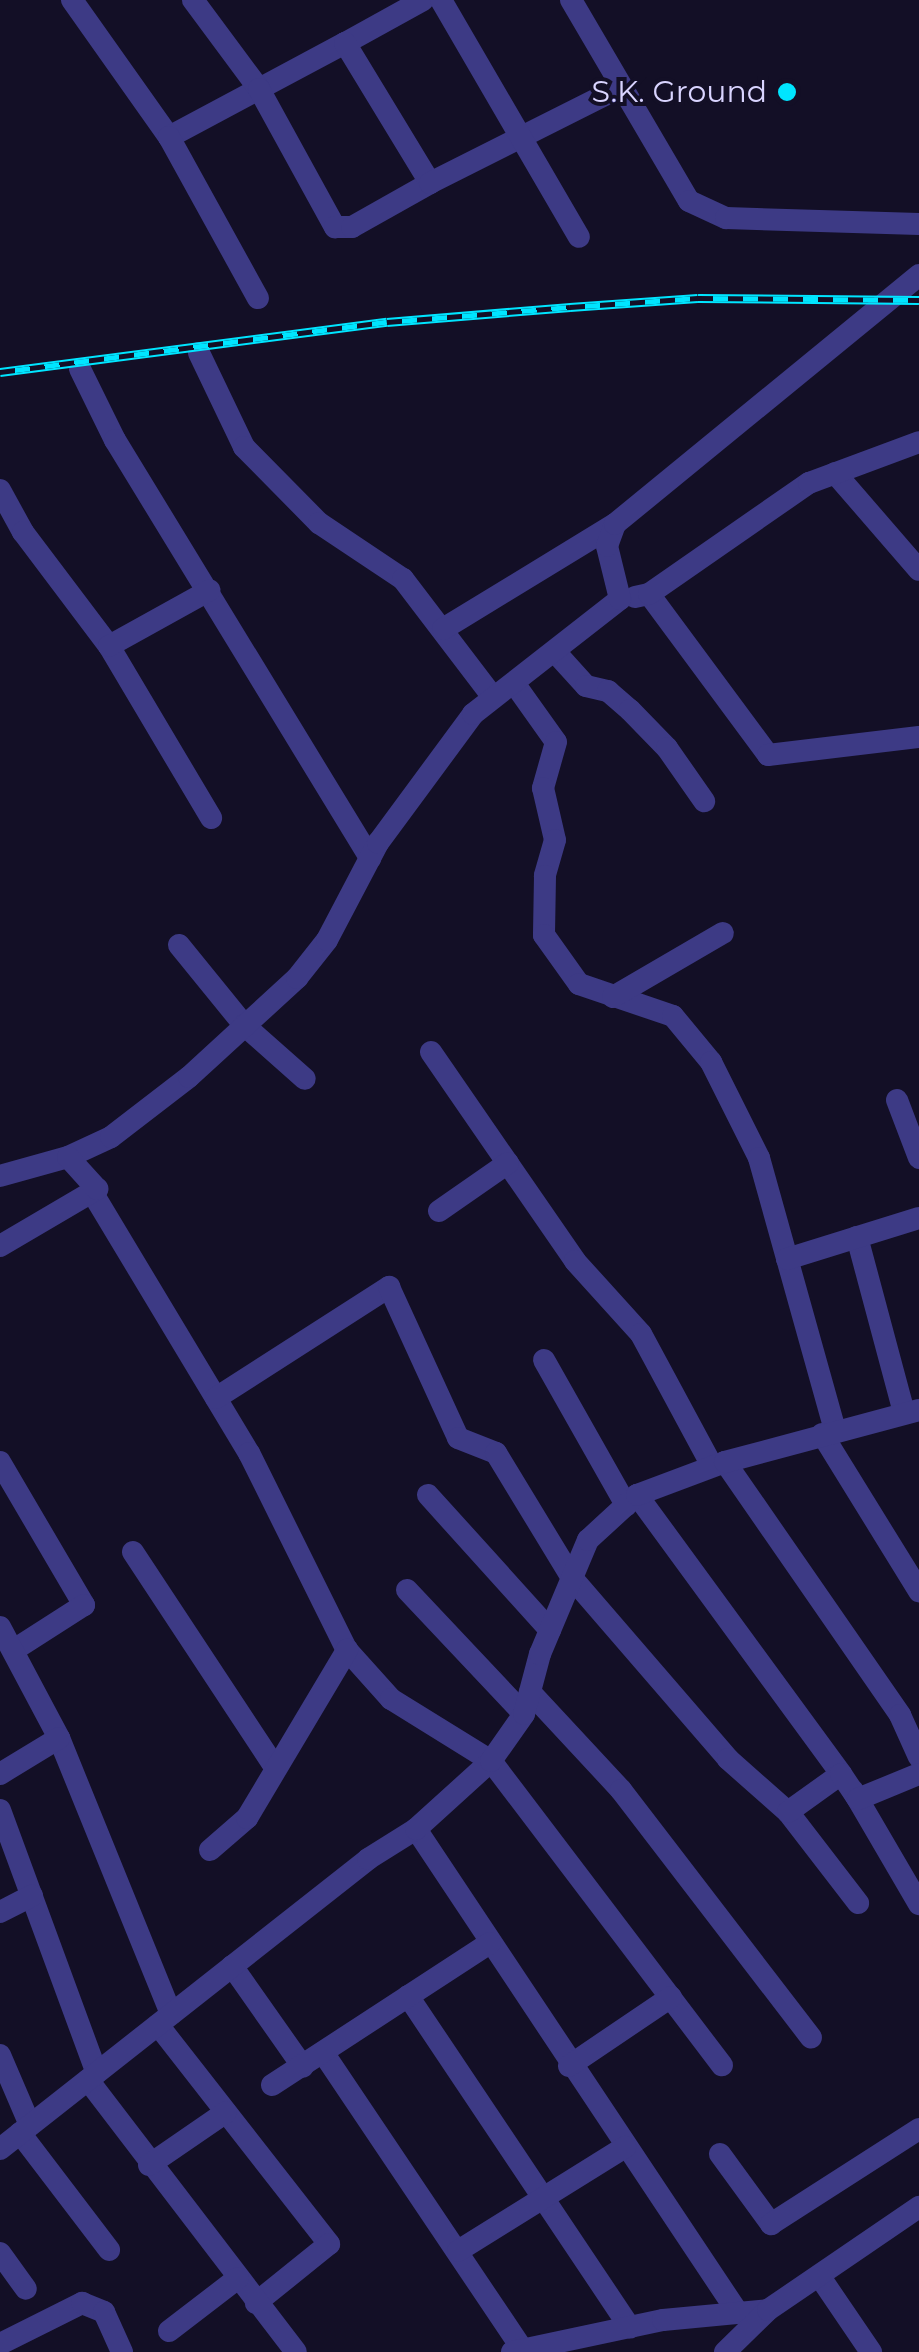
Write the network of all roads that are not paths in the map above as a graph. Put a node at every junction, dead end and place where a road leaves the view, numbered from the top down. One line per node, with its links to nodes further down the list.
1 (72, 0): 10 (street)
2 (193, 0): 8 (street)
3 (424, 0): 6 (street)
4 (441, 0): 9 (street)
5 (571, 0): 7 (street)
6 (345, 43): 8 (street); 11 (street)
7 (619, 88): 9 (street); 12 (street)
8 (258, 89): 10 (street); 11 (street)
9 (522, 136): 11 (street); 13 (street)
10 (169, 137): 15 (street)
11 (430, 183)
12 (919, 224)
13 (579, 236)
14 (919, 275): 21 (street)
15 (258, 298)
16 (198, 353): 26 (street)
17 (80, 369): 23 (street)
18 (919, 442): 19 (street)
19 (834, 473): 22 (street); 24 (street)
20 (0, 490): 27 (street)
21 (614, 524): 25 (street); 26 (street)
22 (919, 570)
23 (210, 590): 27 (street); 34 (street)
24 (649, 594): 25 (street); 31 (street)
25 (620, 599): 28 (street)
26 (443, 629): 30 (street)
27 (109, 646): 33 (street)
28 (557, 654): 29 (street); 32 (street)
29 (514, 683): 30 (street); 37 (street)
30 (492, 697): 34 (street)
31 (919, 737)
32 (704, 801)
33 (211, 818)
34 (370, 858): 38 (street)
35 (723, 933): 37 (street)
36 (179, 945): 38 (street)
37 (613, 998): 51 (street)
38 (244, 1025): 40 (street); 42 (street)
39 (431, 1052): 44 (street)
40 (305, 1079)
41 (898, 1100): 43 (street)
42 (68, 1158): 45 (street); 46 (street)
43 (919, 1158)
44 (508, 1163): 47 (street); 57 (street)
45 (0, 1176)
46 (92, 1192): 50 (street); 53 (street)
47 (439, 1211)
48 (919, 1218): 49 (street)
49 (857, 1237): 51 (street); 54 (street)
50 (0, 1246)
51 (787, 1259): 55 (street)
52 (544, 1360): 59 (street)
53 (216, 1398): 61 (street); 67 (street)
54 (912, 1412): 55 (street)
55 (828, 1432): 57 (street); 63 (street)
56 (0, 1462): 66 (street)
57 (718, 1464): 59 (street); 70 (street)
58 (428, 1495): 65 (street)
59 (631, 1500): 61 (street); 75 (street)
60 (132, 1552): 72 (street)
61 (572, 1578): 65 (street); 77 (street)
62 (407, 1590): 68 (street)
63 (919, 1591)
64 (0, 1626): 66 (street)
65 (550, 1630): 68 (street)
66 (14, 1650): 69 (street)
67 (346, 1650): 71 (street); 72 (street)
68 (527, 1703): 71 (street); 89 (street)
69 (59, 1738): 73 (street); 88 (street)
70 (919, 1757)
71 (492, 1761): 78 (street); 87 (street)
72 (275, 1767): 79 (street)
73 (0, 1774)
74 (919, 1774): 75 (street)
75 (847, 1782): 77 (street); 82 (street)
76 (0, 1810): 80 (street)
77 (788, 1812): 81 (street)
78 (416, 1829): 84 (street); 85 (street)
79 (210, 1850)
80 (32, 1896): 83 (street); 95 (street)
81 (858, 1904)
82 (919, 1904)
83 (0, 1912)
84 (490, 1943): 86 (street); 92 (street)
85 (232, 1966): 88 (street); 94 (street)
86 (408, 1996): 91 (street); 104 (street)
87 (670, 1997): 92 (street); 93 (street)
88 (164, 2020): 95 (street); 97 (street)
89 (811, 2038)
90 (0, 2054): 99 (street)
91 (324, 2054): 94 (street); 107 (street)
92 (569, 2066): 100 (street)
93 (722, 2066)
94 (303, 2067): 96 (street)
95 (93, 2077): 99 (street); 103 (street)
96 (272, 2085)
97 (226, 2112): 103 (street); 112 (street)
98 (919, 2128): 102 (street)
99 (25, 2129): 101 (street); 106 (street)
100 (625, 2148): 104 (street); 114 (street)
101 (0, 2149)
102 (720, 2154)
103 (149, 2165): 110 (street)
104 (540, 2200): 107 (street); 115 (street)
105 (919, 2208): 109 (street)
106 (109, 2250)
107 (458, 2251): 118 (street)
108 (0, 2252): 111 (street)
109 (820, 2277): 113 (street); 122 (street)
110 (238, 2278): 112 (street); 116 (street)
111 (26, 2289)
112 (256, 2303): 120 (street)
113 (768, 2310): 114 (street); 121 (street)
114 (738, 2313): 115 (street)
115 (630, 2327): 118 (street)
116 (168, 2331)
117 (0, 2344): 119 (street)
118 (518, 2351)
119 (122, 2352)
120 (296, 2352)
121 (725, 2352)
122 (871, 2352)

